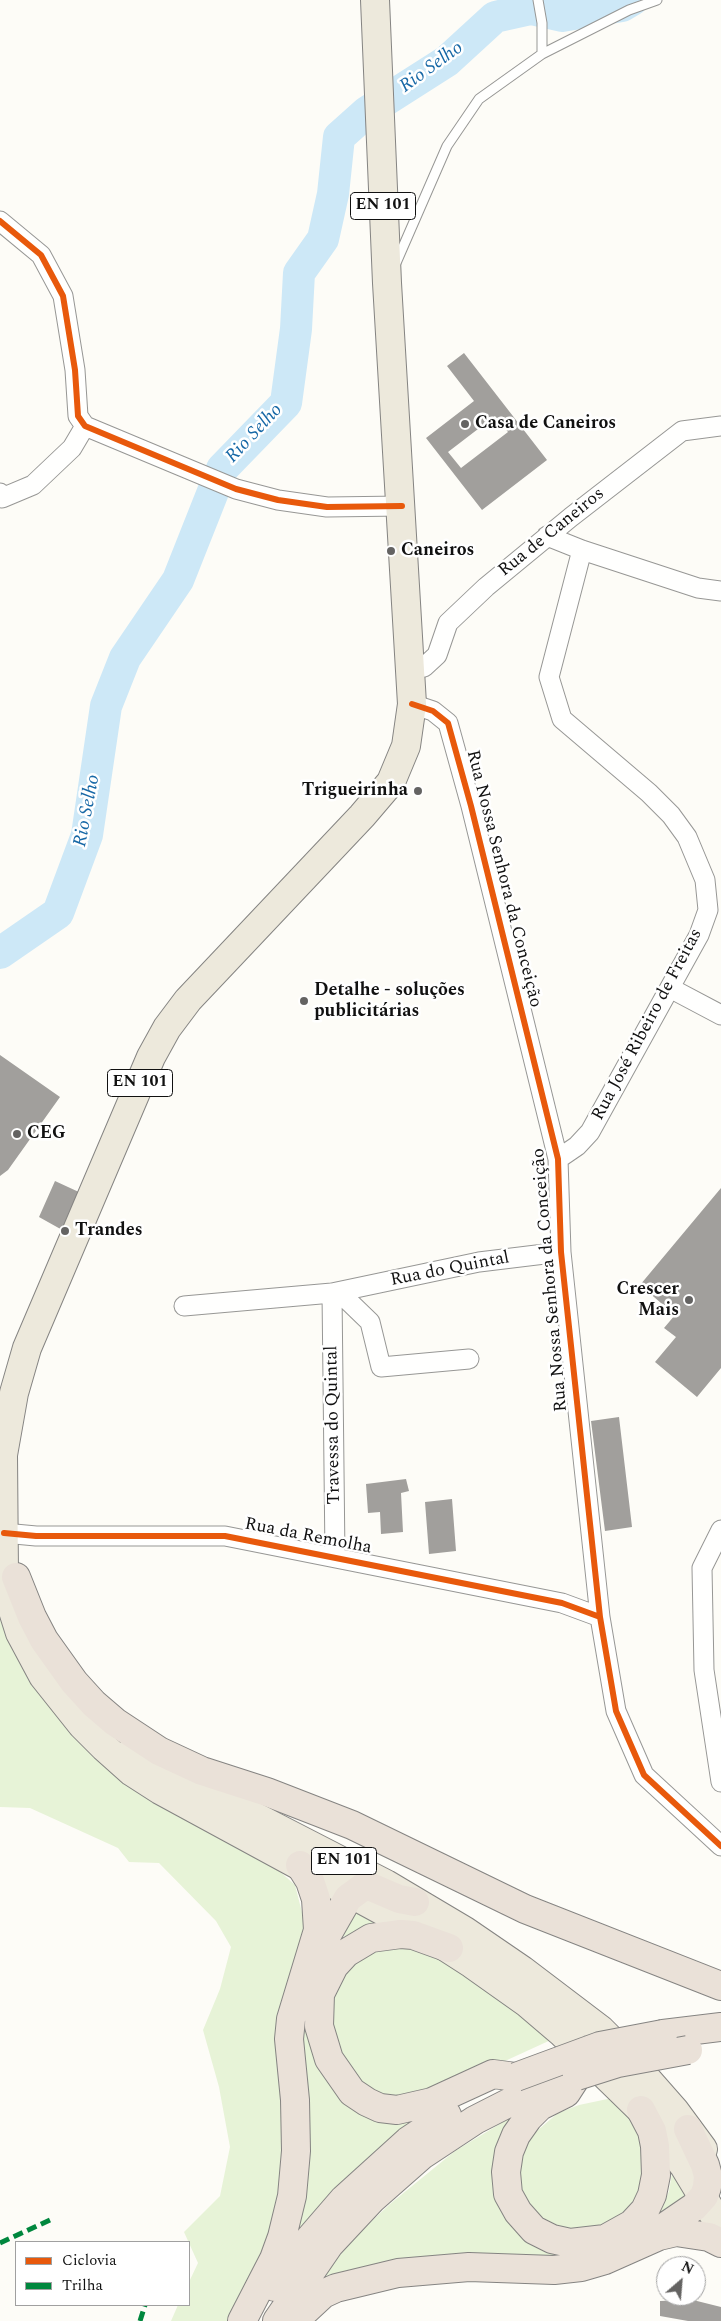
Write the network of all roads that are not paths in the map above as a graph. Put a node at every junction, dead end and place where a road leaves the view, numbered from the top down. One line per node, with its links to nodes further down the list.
1 (375, 0): 6 (main road, EN 101)
2 (538, 0): 4 (lane)
3 (657, 0): 4 (lane)
4 (542, 54): 6 (lane)
5 (0, 221): 7 (street)
6 (387, 283): 10 (main road, EN 101)
7 (81, 421): 9 (street); 10 (street)
8 (721, 426): 11 (street, Rua de Caneiros)
9 (1, 498)
10 (402, 506): 14 (main road, EN 101)
11 (547, 536): 12 (street); 14 (street, Rua de Caneiros)
12 (582, 550): 13 (street); 16 (street, Rua José Ribeiro de Freitas)
13 (721, 592)
14 (410, 669): 15 (main road, EN 101)
15 (412, 704): 18 (street, Rua Nossa Senhora da Conceição); 24 (main road, EN 101)
16 (670, 988): 17 (street); 18 (street, Rua José Ribeiro de Freitas)
17 (721, 1014)
18 (558, 1159): 19 (street, Rua Nossa Senhora da Conceição)
19 (561, 1252): 20 (street, Rua do Quintal); 27 (street, Rua Nossa Senhora da Conceição)
20 (336, 1293): 21 (street, Rua do Quintal); 22 (street); 25 (street, Travessa do Quintal)
21 (184, 1306)
22 (469, 1359)
23 (721, 1530): 28 (street)
24 (4, 1533): 25 (street, Rua da Remolha); 26 (main road, EN 101); 30 (main road, EN 101)
25 (335, 1557): 27 (street, Rua da Remolha)
26 (16, 1577): 32 (main road, EN 101); 35 (highway)
27 (600, 1617): 29 (street, Rua Nossa Senhora da Conceição)
28 (721, 1782)
29 (721, 1846)
30 (300, 1865): 31 (main road, EN 101); 34 (highway)
31 (352, 1894): 32 (highway); 33 (main road, EN 101); 34 (highway)
32 (415, 1902): 41 (main road, EN 101)
33 (449, 1948): 39 (highway); 40 (main road, EN 101)
34 (306, 1975): 46 (highway)
35 (721, 1986)
36 (721, 2027): 39 (highway, bridge)
37 (721, 2046): 38 (highway, bridge)
38 (577, 2076): 39 (highway); 40 (highway)
39 (523, 2085): 47 (highway); 48 (highway)
40 (642, 2110): 42 (main road, EN 101)
41 (688, 2129): 42 (highway)
42 (712, 2186): 43 (main road, EN 101); 45 (highway)
43 (721, 2227)
44 (721, 2243): 45 (highway)
45 (635, 2246): 49 (highway)
46 (242, 2321)
47 (254, 2321)
48 (277, 2321)
49 (294, 2321)

